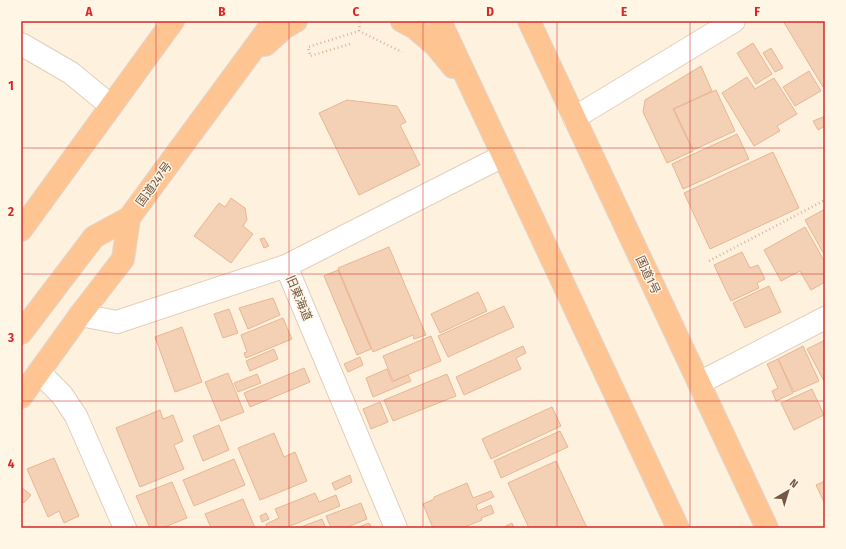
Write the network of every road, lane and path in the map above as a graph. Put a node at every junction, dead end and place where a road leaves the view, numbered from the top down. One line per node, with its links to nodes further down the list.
1 (173, 21): 15 (highway)
2 (274, 21): 13 (highway, 国道247号)
3 (296, 21): 13 (highway)
4 (360, 21): 9 (path)
5 (402, 21): 14 (highway)
6 (440, 21): 14 (highway)
7 (529, 21): 16 (highway, 国道1号)
8 (734, 21): 16 (street)
9 (359, 31): 11 (path); 12 (path)
10 (21, 44): 15 (street)
11 (350, 44)
12 (404, 53)
13 (240, 67): 19 (highway, 国道247号)
14 (473, 90): 17 (highway)
15 (111, 106): 20 (highway)
16 (574, 118): 27 (highway, 国道1号)
17 (503, 156): 22 (street); 31 (highway)
18 (825, 200): 21 (path)
19 (129, 218): 23 (highway); 25 (highway, 国道247号)
20 (21, 230)
21 (709, 261)
22 (286, 266): 23 (street, 旧東海道); 30 (street, 旧東海道)
23 (80, 315): 26 (highway)
24 (825, 318): 27 (street)
25 (21, 333)
26 (39, 372): 28 (highway); 29 (street)
27 (699, 383): 32 (highway, 国道1号)
28 (21, 397)
29 (125, 528)
30 (396, 528)
31 (678, 528)
32 (767, 528)

